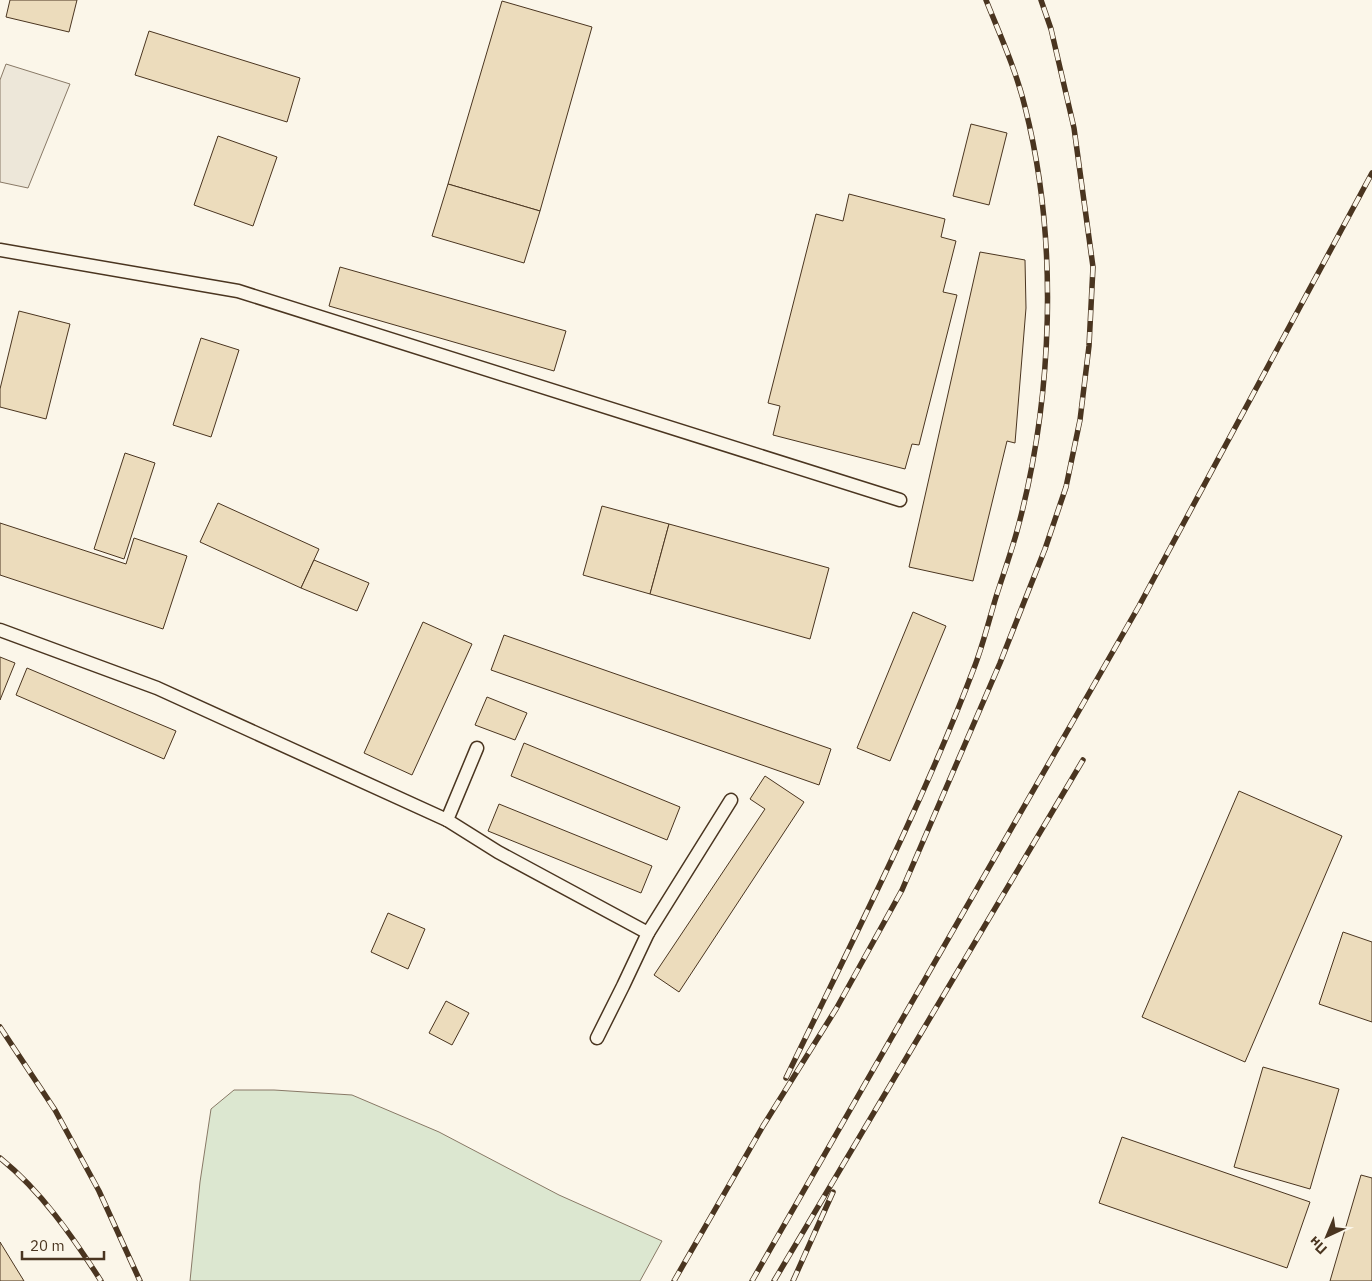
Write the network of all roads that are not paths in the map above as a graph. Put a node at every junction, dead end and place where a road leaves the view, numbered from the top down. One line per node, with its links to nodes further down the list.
1 (0, 250): 2 (lane)
2 (900, 500)
3 (0, 630): 6 (lane)
4 (477, 748): 6 (lane)
5 (731, 800): 7 (lane)
6 (446, 820): 7 (lane)
7 (648, 933): 8 (lane)
8 (597, 1038)

